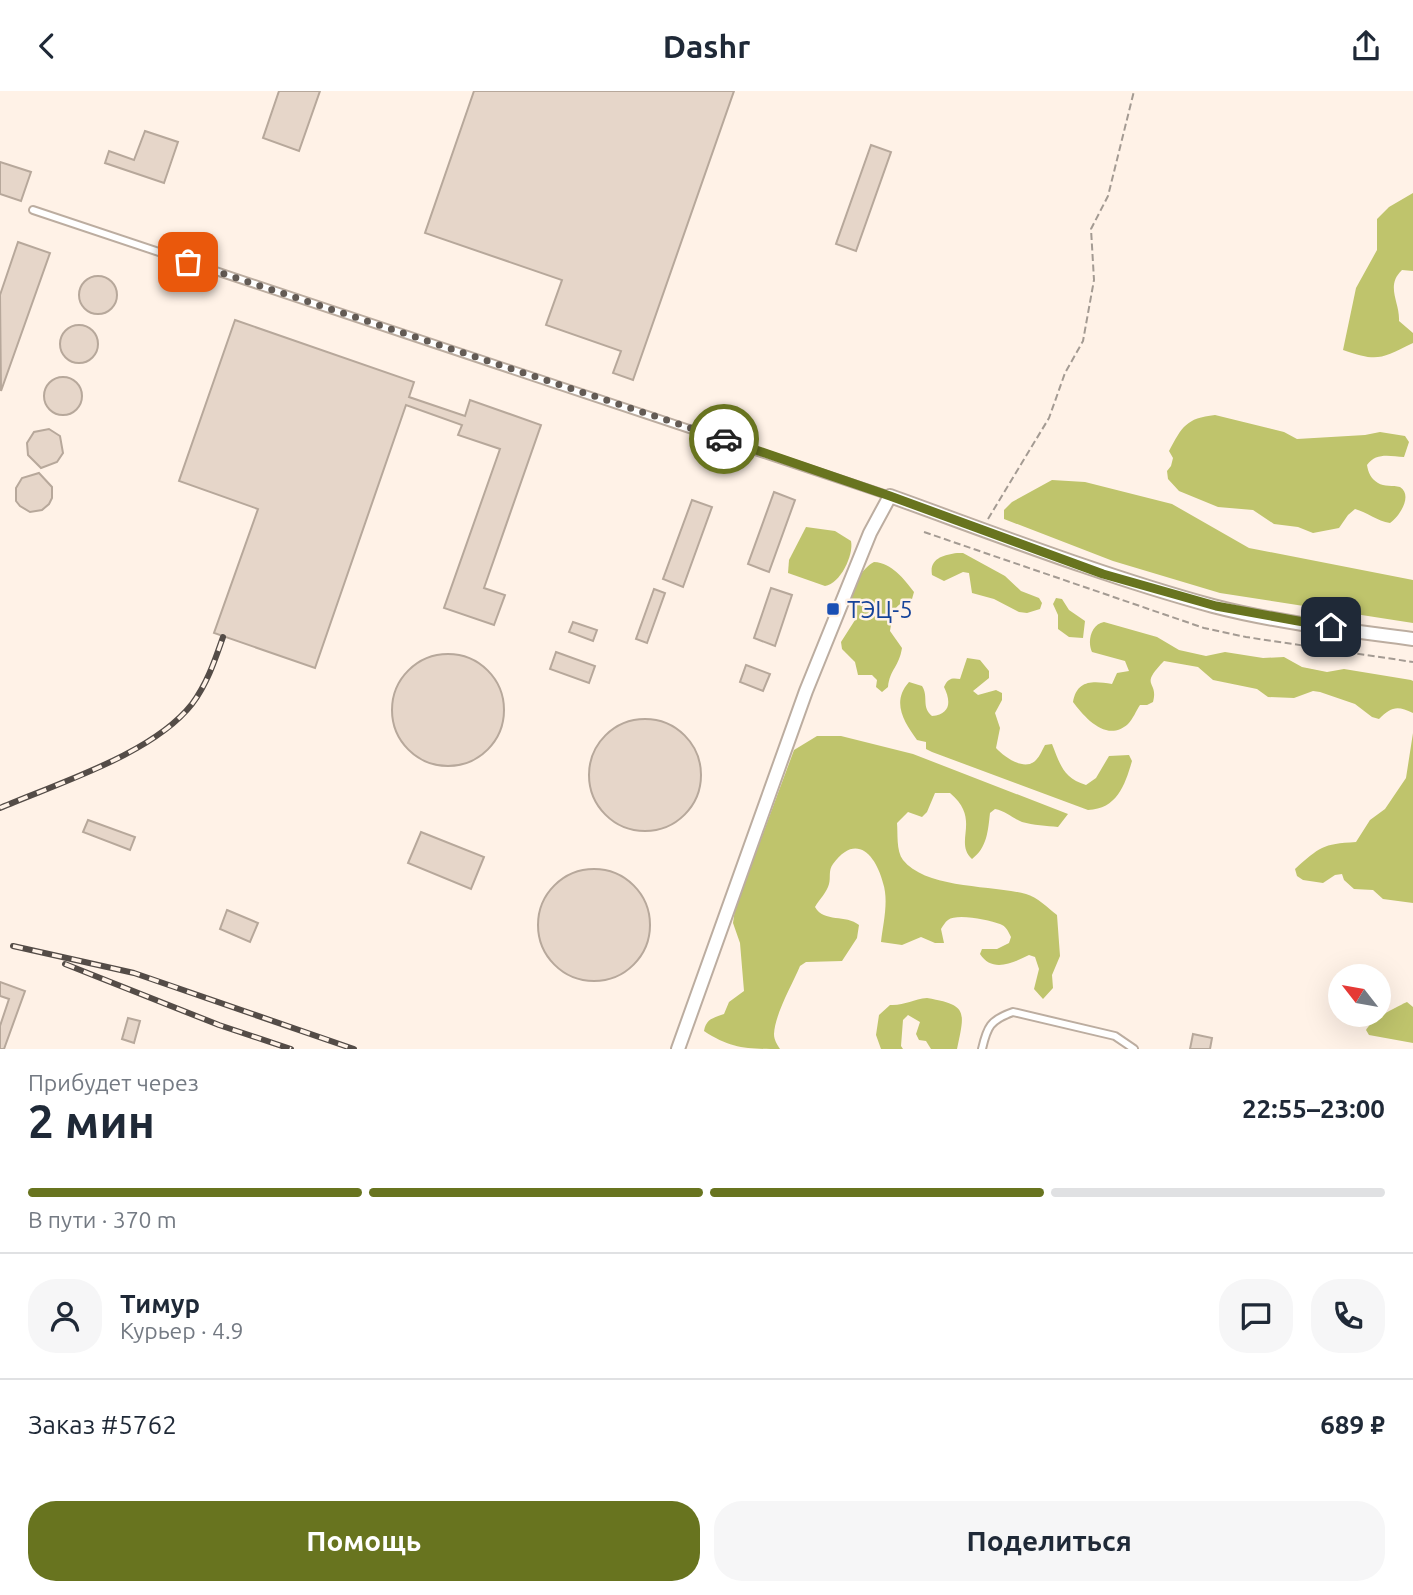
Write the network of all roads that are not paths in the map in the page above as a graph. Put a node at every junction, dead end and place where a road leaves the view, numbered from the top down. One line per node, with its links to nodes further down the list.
1 (33, 210): 2 (lane)
2 (890, 496): 3 (street); 4 (street)
3 (1413, 639)
4 (678, 1049)
5 (982, 1049): 6 (lane)
6 (1134, 1049)

